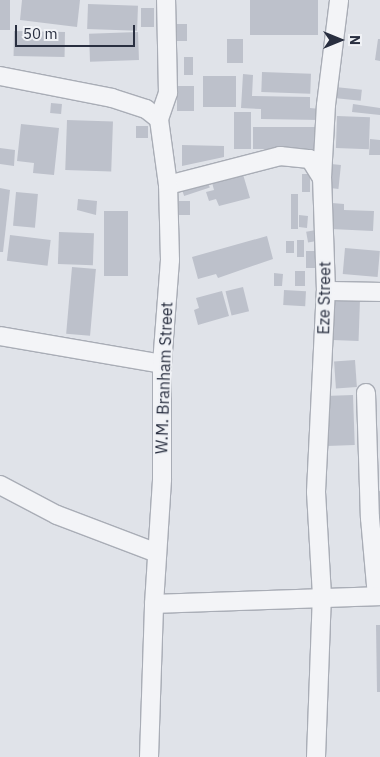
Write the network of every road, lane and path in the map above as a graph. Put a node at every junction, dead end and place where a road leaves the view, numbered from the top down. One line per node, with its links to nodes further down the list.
1 (166, 0): 4 (street, W.M. Branham Street)
2 (339, 0): 5 (street, Eze Street)
3 (0, 76): 4 (street)
4 (160, 119): 6 (street, W.M. Branham Street)
5 (322, 178): 6 (street); 7 (street, Eze Street)
6 (168, 185): 10 (street, W.M. Branham Street)
7 (326, 291): 8 (street); 14 (street, Eze Street)
8 (380, 292)
9 (0, 336): 10 (street)
10 (162, 364): 13 (street, W.M. Branham Street)
11 (366, 393): 15 (street)
12 (0, 485): 13 (street)
13 (157, 553): 16 (street, W.M. Branham Street)
14 (322, 596): 15 (street); 16 (street); 18 (street, Eze Street)
15 (379, 596)
16 (154, 604): 17 (street, W.M. Branham Street)
17 (149, 757)
18 (316, 757)

